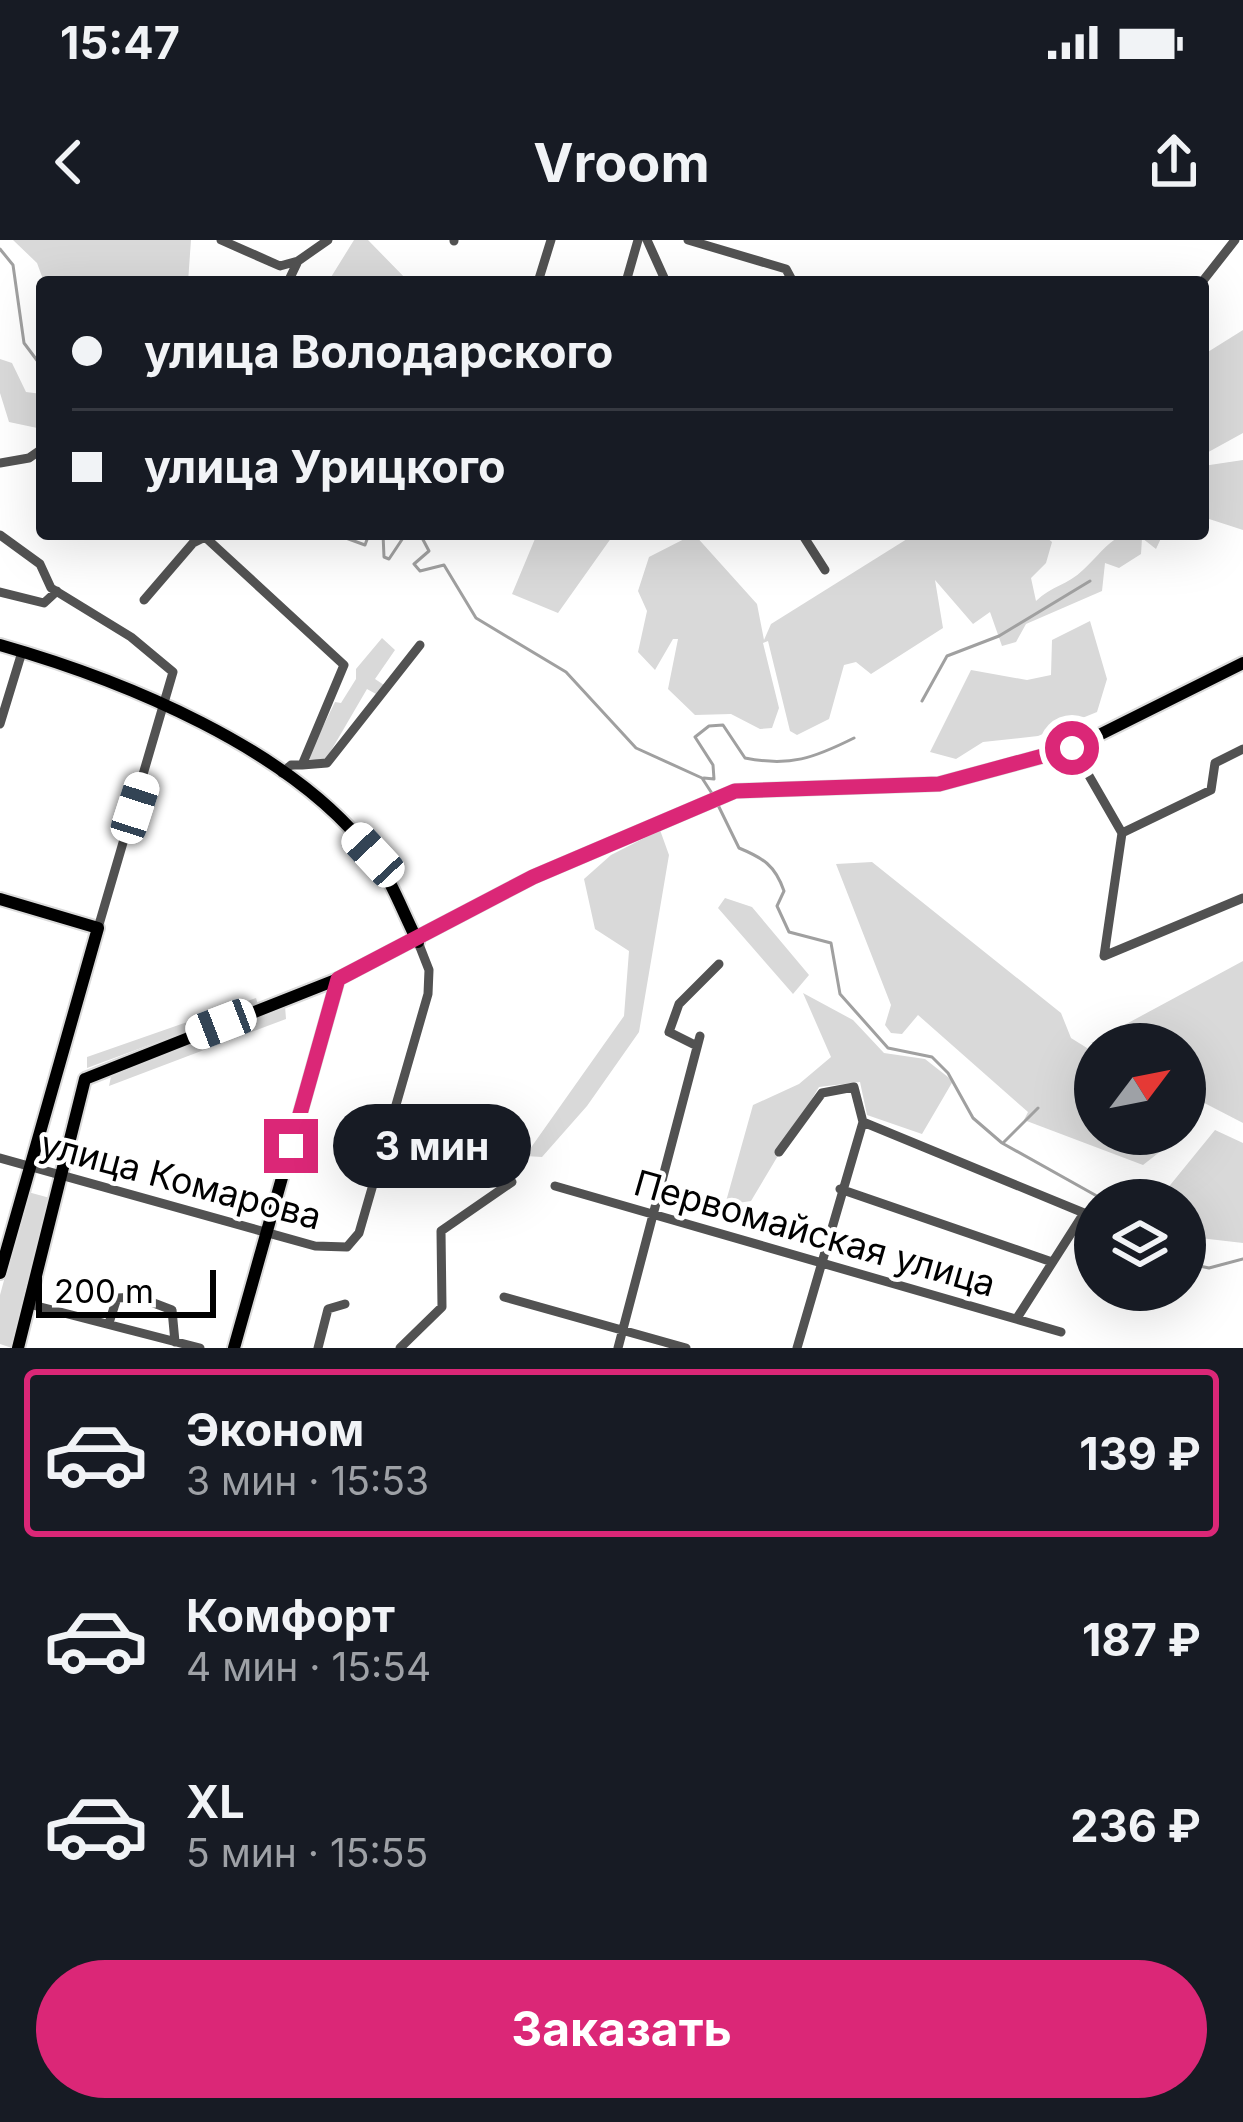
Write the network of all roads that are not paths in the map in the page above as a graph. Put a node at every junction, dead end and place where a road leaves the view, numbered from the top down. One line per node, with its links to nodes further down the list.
1 (220, 240): 7 (street)
2 (328, 240): 7 (street)
3 (551, 240): 9 (street)
4 (642, 240): 10 (street); 11 (street)
5 (688, 240): 12 (street)
6 (1235, 240): 13 (street)
7 (298, 261): 8 (street)
8 (291, 276)
9 (540, 276)
10 (628, 276)
11 (663, 276)
12 (790, 276)
13 (1207, 276)
14 (36, 453): 15 (street)
15 (0, 463)
16 (0, 535): 21 (street)
17 (199, 540): 23 (street)
18 (208, 540): 32 (street)
19 (806, 540): 20 (street)
20 (825, 570)
21 (57, 591): 22 (street); 28 (street)
22 (0, 592)
23 (144, 600)
24 (420, 645): 32 (street)
25 (0, 646): 26 (main road)
26 (22, 652): 28 (main road); 29 (street)
27 (1243, 663): 30 (main road)
28 (166, 706): 33 (main road); 37 (street)
29 (0, 724)
30 (1072, 748): 34 (street); 38 (main road)
31 (1243, 749): 34 (street)
32 (302, 765): 33 (street)
33 (282, 773): 38 (main road)
34 (1122, 833): 36 (street)
35 (0, 898): 37 (main road)
36 (1243, 898)
37 (98, 928): 41 (main road)
38 (418, 942): 40 (main road); 52 (street, улица Комарова)
39 (718, 964): 51 (street)
40 (338, 979): 42 (main road); 52 (main road)
41 (59, 1072): 42 (main road); 46 (main road)
42 (85, 1079): 47 (main road)
43 (863, 1122): 44 (street); 50 (street); 53 (street)
44 (778, 1152)
45 (0, 1158): 46 (street, улица Комарова)
46 (28, 1166): 47 (street, улица Комарова); 55 (main road)
47 (62, 1176): 52 (street, улица Комарова); 57 (main road)
48 (512, 1182): 68 (street)
49 (554, 1186): 51 (street, Первомайская улица)
50 (840, 1189): 53 (street); 54 (street)
51 (653, 1215): 54 (street, Первомайская улица); 61 (street)
52 (268, 1230): 66 (main road)
53 (1052, 1262): 59 (street)
54 (820, 1263): 59 (street, Первомайская улица); 71 (street)
55 (0, 1273)
56 (504, 1297): 61 (street)
57 (29, 1304): 60 (street); 64 (main road)
58 (345, 1304): 67 (street)
59 (1017, 1318): 62 (street, Первомайская улица)
60 (109, 1323): 63 (street); 63 (street)
61 (622, 1332): 69 (street); 70 (street)
62 (1060, 1332)
63 (175, 1342): 65 (street)
64 (18, 1348)
65 (200, 1348)
66 (234, 1348)
67 (318, 1348)
68 (400, 1348)
69 (618, 1348)
70 (686, 1348)
71 (797, 1348)

